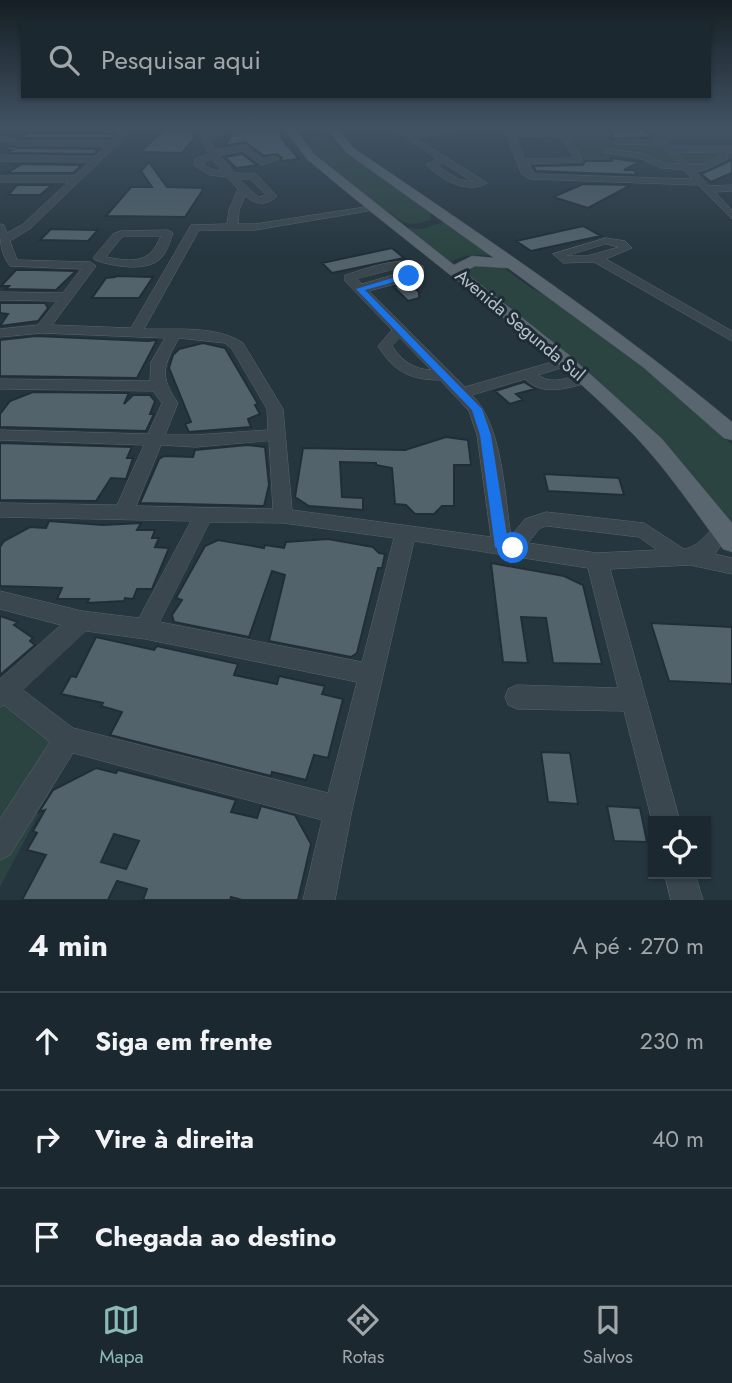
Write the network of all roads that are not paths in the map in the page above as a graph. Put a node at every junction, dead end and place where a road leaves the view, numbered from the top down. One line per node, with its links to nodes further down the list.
1 (85, 170): 14 (street)
2 (207, 170): 12 (street)
3 (228, 170): 12 (street)
4 (247, 170): 12 (street)
5 (327, 170): 19 (main road, Avenida Segunda Sul)
6 (375, 170): 29 (main road, Avenida Segunda Sul)
7 (438, 170): 8 (street)
8 (462, 170)
9 (525, 170): 15 (street)
10 (612, 170): 15 (street)
11 (690, 170): 16 (street)
12 (231, 173): 17 (street); 17 (street)
13 (0, 179): 14 (street)
14 (76, 179): 27 (street)
15 (620, 181): 16 (street)
16 (704, 185): 18 (street); 20 (street)
17 (244, 187): 24 (street)
18 (732, 188)
19 (374, 207): 21 (main road, Avenida Segunda Sul); 24 (street)
20 (732, 216)
21 (394, 224): 23 (main road); 32 (main road, Avenida Segunda Sul)
22 (0, 227): 27 (street)
23 (419, 227)
24 (232, 228): 25 (street)
25 (192, 232): 26 (street); 31 (street)
26 (168, 233): 26 (street)
27 (2, 242): 30 (street)
28 (596, 258): 41 (street)
29 (511, 263): 32 (main road); 49 (main road, Avenida Segunda Sul)
30 (90, 267): 31 (street); 35 (street)
31 (171, 269): 39 (street)
32 (459, 274): 42 (main road, Avenida Segunda Sul)
33 (360, 289): 37 (street)
34 (0, 296): 35 (street)
35 (67, 297): 36 (street)
36 (42, 329): 38 (street); 39 (street)
37 (400, 330): 44 (street); 44 (street)
38 (0, 333)
39 (135, 333): 40 (street)
40 (174, 335): 47 (street); 51 (street)
41 (732, 337)
42 (566, 362): 43 (street); 45 (main road, Avenida Segunda Sul)
43 (527, 373): 45 (street); 48 (street)
44 (446, 375): 48 (street)
45 (585, 379): 58 (main road, Avenida Segunda Sul)
46 (2, 386): 47 (street)
47 (158, 386): 52 (street)
48 (463, 393): 59 (street)
49 (732, 433)
50 (0, 435): 52 (street)
51 (278, 435): 52 (street); 56 (street)
52 (156, 440): 53 (street)
53 (123, 514): 54 (street); 55 (street)
54 (3, 516)
55 (203, 516): 56 (street); 65 (street)
56 (283, 516): 57 (street)
57 (406, 532): 59 (street); 66 (street)
58 (728, 536): 60 (street)
59 (507, 547): 60 (street); 61 (street)
60 (685, 557): 61 (street); 62 (street)
61 (597, 561): 69 (street)
62 (732, 566)
63 (0, 600): 64 (street)
64 (82, 621): 65 (street); 67 (street)
65 (145, 629): 66 (street)
66 (370, 674): 71 (street)
67 (2, 693): 70 (street)
68 (517, 697): 69 (street)
69 (634, 700): 72 (street)
70 (67, 739): 71 (street); 73 (street)
71 (338, 810): 75 (street)
72 (665, 816)
73 (0, 845)
74 (681, 879): 76 (street)
75 (319, 900)
76 (687, 900)

